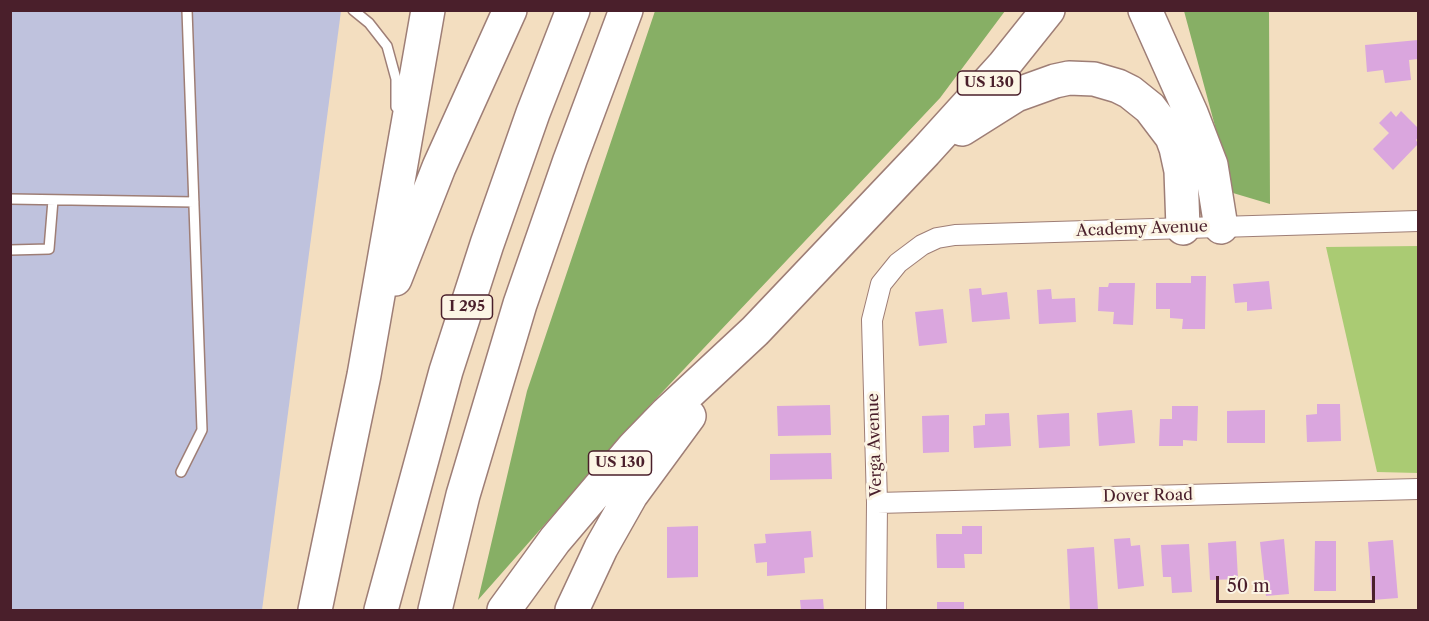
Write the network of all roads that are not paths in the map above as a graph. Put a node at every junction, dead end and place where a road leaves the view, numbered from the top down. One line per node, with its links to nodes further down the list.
1 (187, 10): 15 (lane)
2 (353, 10): 9 (lane)
3 (428, 10): 12 (highway)
4 (510, 10): 22 (highway)
5 (573, 10): 27 (highway, I 295)
6 (626, 10): 28 (highway, I 295)
7 (1048, 10): 11 (highway, US 130)
8 (1145, 10): 17 (highway)
9 (396, 112)
10 (396, 135): 12 (lane)
11 (925, 152): 18 (highway); 21 (highway, US 130)
12 (394, 194): 22 (highway)
13 (10, 199): 14 (lane)
14 (53, 200): 15 (lane); 19 (lane)
15 (194, 202): 23 (lane)
16 (1419, 220): 17 (street, Academy Avenue)
17 (1221, 227): 18 (street, Academy Avenue)
18 (1183, 228): 20 (street, Academy Avenue)
19 (10, 250)
20 (882, 282): 25 (street, Verga Avenue)
21 (755, 331): 29 (highway, US 130); 30 (highway)
22 (364, 375): 26 (highway)
23 (181, 472)
24 (1419, 489): 25 (street, Dover Road)
25 (877, 502): 31 (street, Verga Avenue)
26 (315, 610)
27 (381, 610)
28 (435, 610)
29 (504, 610)
30 (572, 610)
31 (876, 610)

